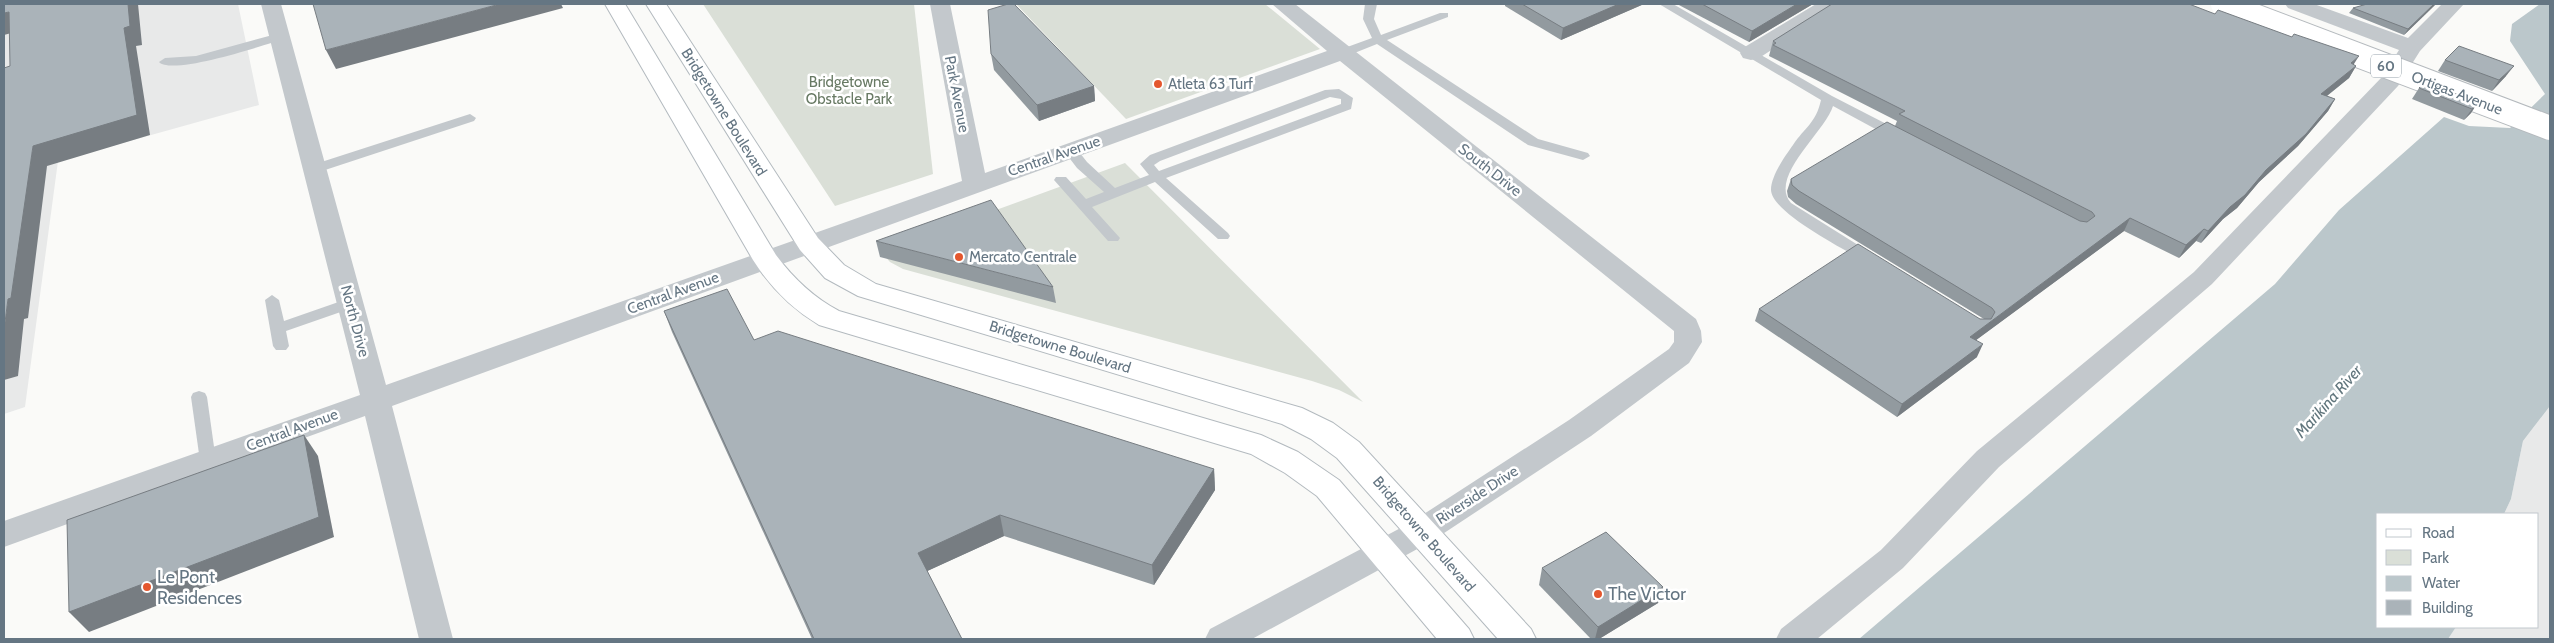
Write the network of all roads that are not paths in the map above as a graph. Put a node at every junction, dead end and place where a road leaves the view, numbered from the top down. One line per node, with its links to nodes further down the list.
1 (271, 4): 14 (street, North Drive)
2 (616, 4): 36 (street)
3 (656, 4): 35 (street, Bridgetowne Boulevard)
4 (940, 4): 30 (street, Park Avenue)
5 (1282, 4): 18 (street, South Drive)
6 (1371, 4): 15 (lane)
7 (1665, 4): 17 (lane)
8 (1830, 4): 17 (street)
9 (2222, 4): 23 (street, Ortigas Avenue / 60, bridge)
10 (2267, 4): 21 (street, Ortigas Avenue / 60)
11 (2295, 4): 16 (street, Ortigas Avenue)
12 (2454, 4): 16 (street)
13 (1444, 15): 15 (lane)
14 (280, 37): 19 (lane); 27 (street, North Drive)
15 (1379, 40): 18 (lane); 26 (lane)
16 (2412, 47): 53 (street)
17 (1751, 52): 20 (lane)
18 (1343, 53): 25 (street, Central Avenue); 41 (street, South Drive)
19 (165, 62)
20 (1828, 99): 24 (lane); 37 (lane)
21 (2550, 110)
22 (470, 118): 27 (lane)
23 (2550, 128)
24 (1906, 140)
25 (1071, 151): 30 (street, Central Avenue); 31 (lane)
26 (1583, 156)
27 (314, 169): 39 (street, North Drive)
28 (1157, 177): 28 (lane); 31 (lane); 33 (lane)
29 (1061, 180): 32 (lane)
30 (975, 184): 35 (street, Central Avenue)
31 (1113, 192): 32 (lane)
32 (1084, 205): 34 (lane)
33 (1223, 236)
34 (1112, 238)
35 (809, 244): 36 (street, Central Avenue); 46 (street, Bridgetowne Boulevard)
36 (766, 260): 44 (street, Central Avenue); 48 (street)
37 (1882, 266)
38 (272, 300): 40 (lane)
39 (350, 303): 40 (lane); 44 (street, North Drive)
40 (278, 328): 42 (lane)
41 (1689, 342): 46 (street, Riverside Drive)
42 (281, 346)
43 (199, 397): 45 (lane)
44 (376, 400): 45 (street, Central Avenue); 49 (street, North Drive)
45 (208, 460): 47 (street, Central Avenue)
46 (1421, 532): 48 (street, Riverside Drive); 52 (street, Bridgetowne Boulevard)
47 (4, 534)
48 (1383, 552): 50 (street, Riverside Drive); 51 (street)
49 (436, 639)
50 (1222, 639)
51 (1457, 639)
52 (1519, 639)
53 (1794, 639)

